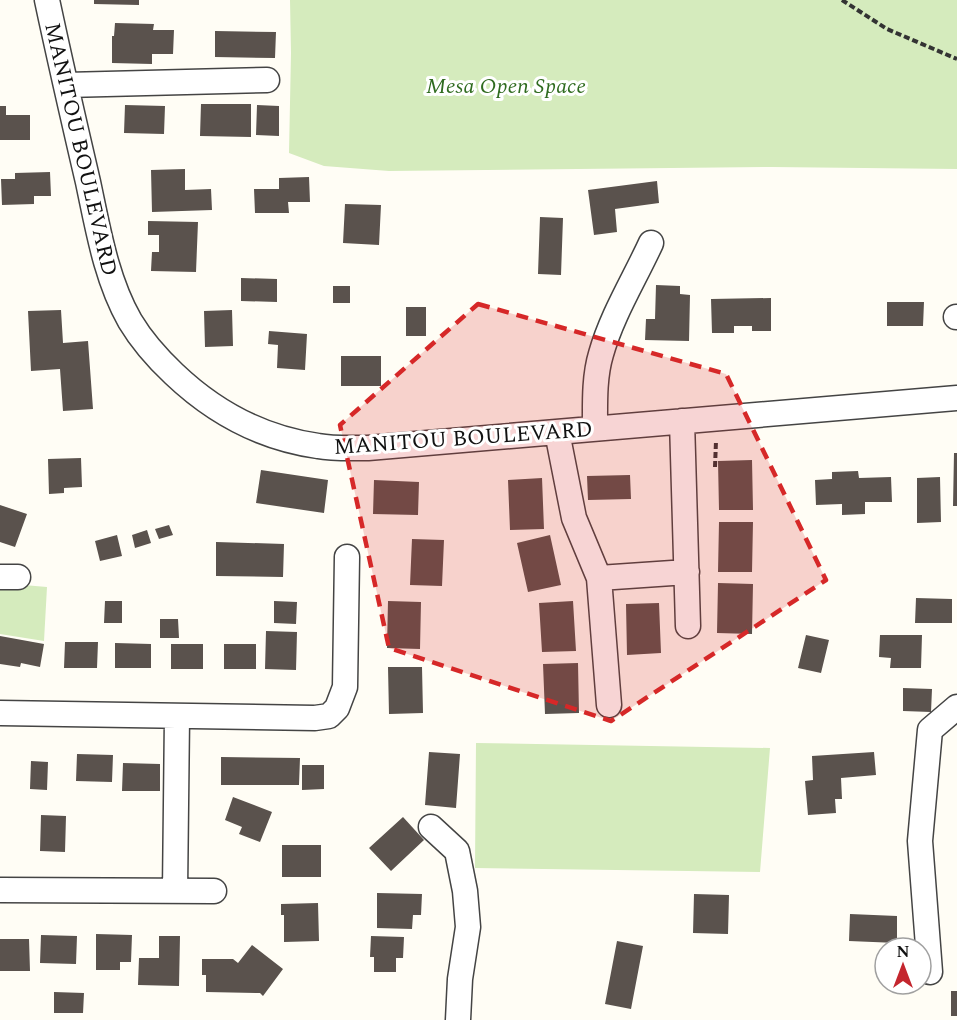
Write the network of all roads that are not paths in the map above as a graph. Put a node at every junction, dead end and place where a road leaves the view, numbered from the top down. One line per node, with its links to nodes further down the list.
1 (47, 0): 3 (street, MANITOU BOULEVARD)
2 (267, 80): 3 (street)
3 (66, 85): 8 (street, MANITOU BOULEVARD)
4 (651, 243): 7 (street)
5 (957, 398): 6 (street, MANITOU BOULEVARD)
6 (682, 421): 7 (street, MANITOU BOULEVARD); 10 (street)
7 (595, 428): 8 (street, MANITOU BOULEVARD)
8 (557, 432): 11 (street)
9 (347, 557): 16 (street)
10 (687, 572): 11 (street); 12 (street)
11 (599, 578): 13 (street)
12 (688, 626)
13 (609, 705)
14 (957, 707): 21 (street)
15 (0, 713): 16 (street)
16 (177, 717): 19 (street)
17 (431, 827): 22 (street)
18 (0, 890): 19 (street)
19 (175, 891): 20 (street)
20 (214, 891)
21 (927, 936)
22 (458, 1020)

